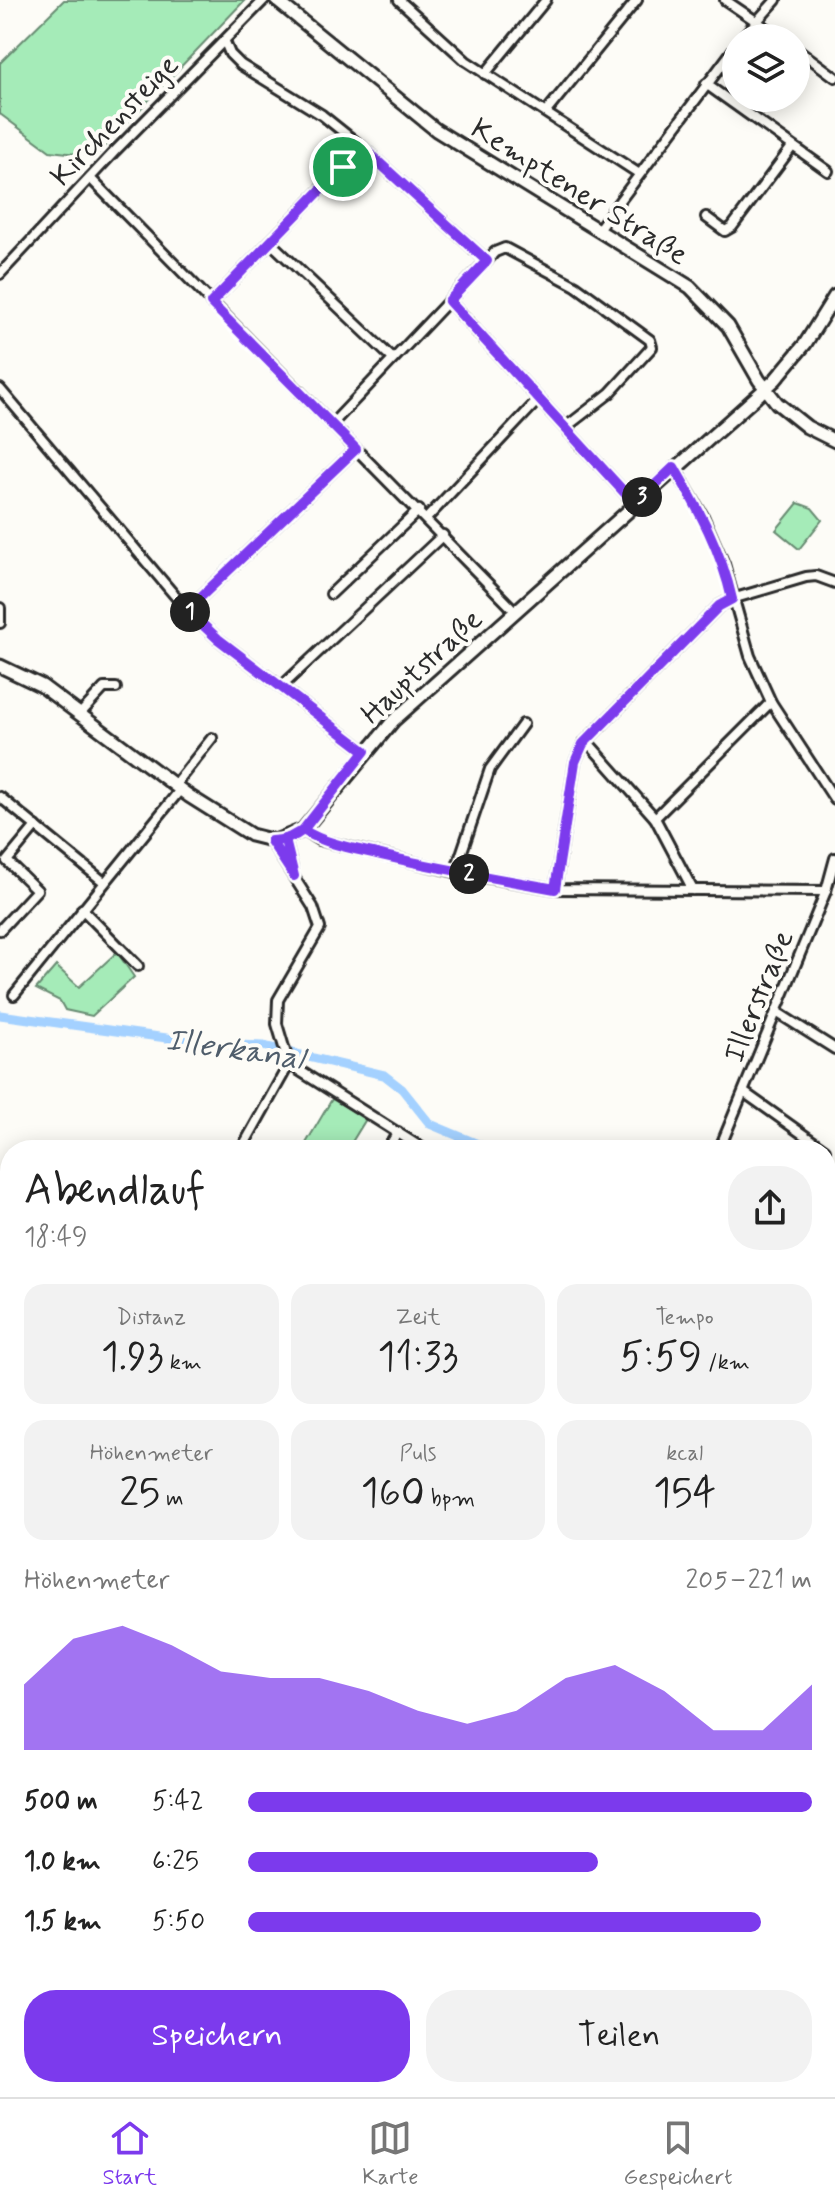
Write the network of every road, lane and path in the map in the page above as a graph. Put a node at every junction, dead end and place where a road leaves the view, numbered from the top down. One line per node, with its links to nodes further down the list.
1 (264, 0): 11 (street, Kirchensteige)
2 (276, 0): 24 (main road, Kemptener Straße)
3 (399, 0): 14 (street)
4 (546, 0): 14 (street)
5 (637, 0): 17 (street)
6 (725, 0): 8 (street)
7 (776, 0): 8 (street)
8 (756, 21): 9 (street); 10 (street)
9 (754, 24)
10 (760, 24)
11 (225, 42): 18 (street); 22 (street, Kirchensteige)
12 (810, 58): 15 (street)
13 (722, 64): 16 (street)
14 (485, 74): 17 (street)
15 (835, 77)
16 (706, 84): 19 (street); 21 (street)
17 (546, 112): 21 (street)
18 (362, 147): 25 (street); 26 (street)
19 (792, 147): 20 (street); 23 (street)
20 (828, 171)
21 (638, 173): 24 (street)
22 (90, 178): 27 (street, Kirchensteige); 30 (street)
23 (706, 217)
24 (598, 230): 32 (main road, Kemptener Straße)
25 (270, 242): 30 (street); 31 (street)
26 (487, 261): 28 (street); 36 (street)
27 (0, 274)
28 (449, 301): 31 (street); 34 (street)
29 (834, 301): 32 (main road, Hauptstraße)
30 (211, 303): 35 (street)
31 (393, 359): 35 (street)
32 (765, 388): 37 (main road, Kemptener Straße); 39 (main road, Hauptstraße)
33 (0, 389): 48 (street)
34 (539, 399): 36 (street); 42 (street)
35 (332, 424): 38 (street)
36 (566, 427): 40 (street)
37 (835, 441)
38 (356, 449): 41 (street); 48 (street)
39 (674, 467): 40 (main road, Hauptstraße); 46 (street)
40 (635, 504): 49 (main road, Hauptstraße)
41 (419, 510): 42 (street); 45 (street)
42 (427, 518): 43 (street)
43 (443, 535): 49 (street); 52 (street)
44 (835, 583): 46 (street)
45 (331, 594)
46 (732, 599): 54 (street); 58 (street)
47 (0, 608): 50 (street)
48 (187, 610): 52 (street)
49 (516, 612): 59 (main road, Hauptstraße)
50 (0, 623)
51 (0, 666): 55 (main road, Hauptstraße)
52 (282, 686): 59 (street)
53 (116, 688): 55 (street)
54 (771, 702): 62 (street); 63 (street)
55 (80, 714): 60 (main road, Hauptstraße)
56 (523, 724): 69 (street)
57 (212, 738): 60 (street)
58 (583, 744): 63 (street); 72 (street)
59 (365, 751): 65 (main road, Hauptstraße)
60 (177, 788): 67 (main road, Hauptstraße); 71 (street)
61 (1, 800): 64 (street)
62 (835, 800)
63 (655, 818): 73 (street)
64 (36, 826): 71 (street); 76 (street)
65 (303, 830): 66 (main road, Hauptstraße); 69 (street)
66 (285, 840): 67 (main road, Hauptstraße); 70 (street)
67 (271, 841): 70 (street)
68 (835, 858): 74 (street, Illerstraße)
69 (455, 872): 72 (street)
70 (294, 876): 81 (street)
71 (104, 882): 75 (street)
72 (555, 889): 73 (street)
73 (693, 890): 74 (street)
74 (826, 891): 79 (street, Illerstraße)
75 (82, 909): 77 (street); 78 (street)
76 (0, 930)
77 (138, 966)
78 (14, 995)
79 (778, 1013): 80 (street); 82 (street, Illerstraße)
80 (835, 1049)
81 (288, 1062): 83 (street); 84 (street)
82 (745, 1093): 87 (street, Illerstraße); 88 (street)
83 (398, 1132): 85 (street); 86 (street)
84 (246, 1140)
85 (393, 1140)
86 (410, 1140)
87 (724, 1140)
88 (812, 1140)

